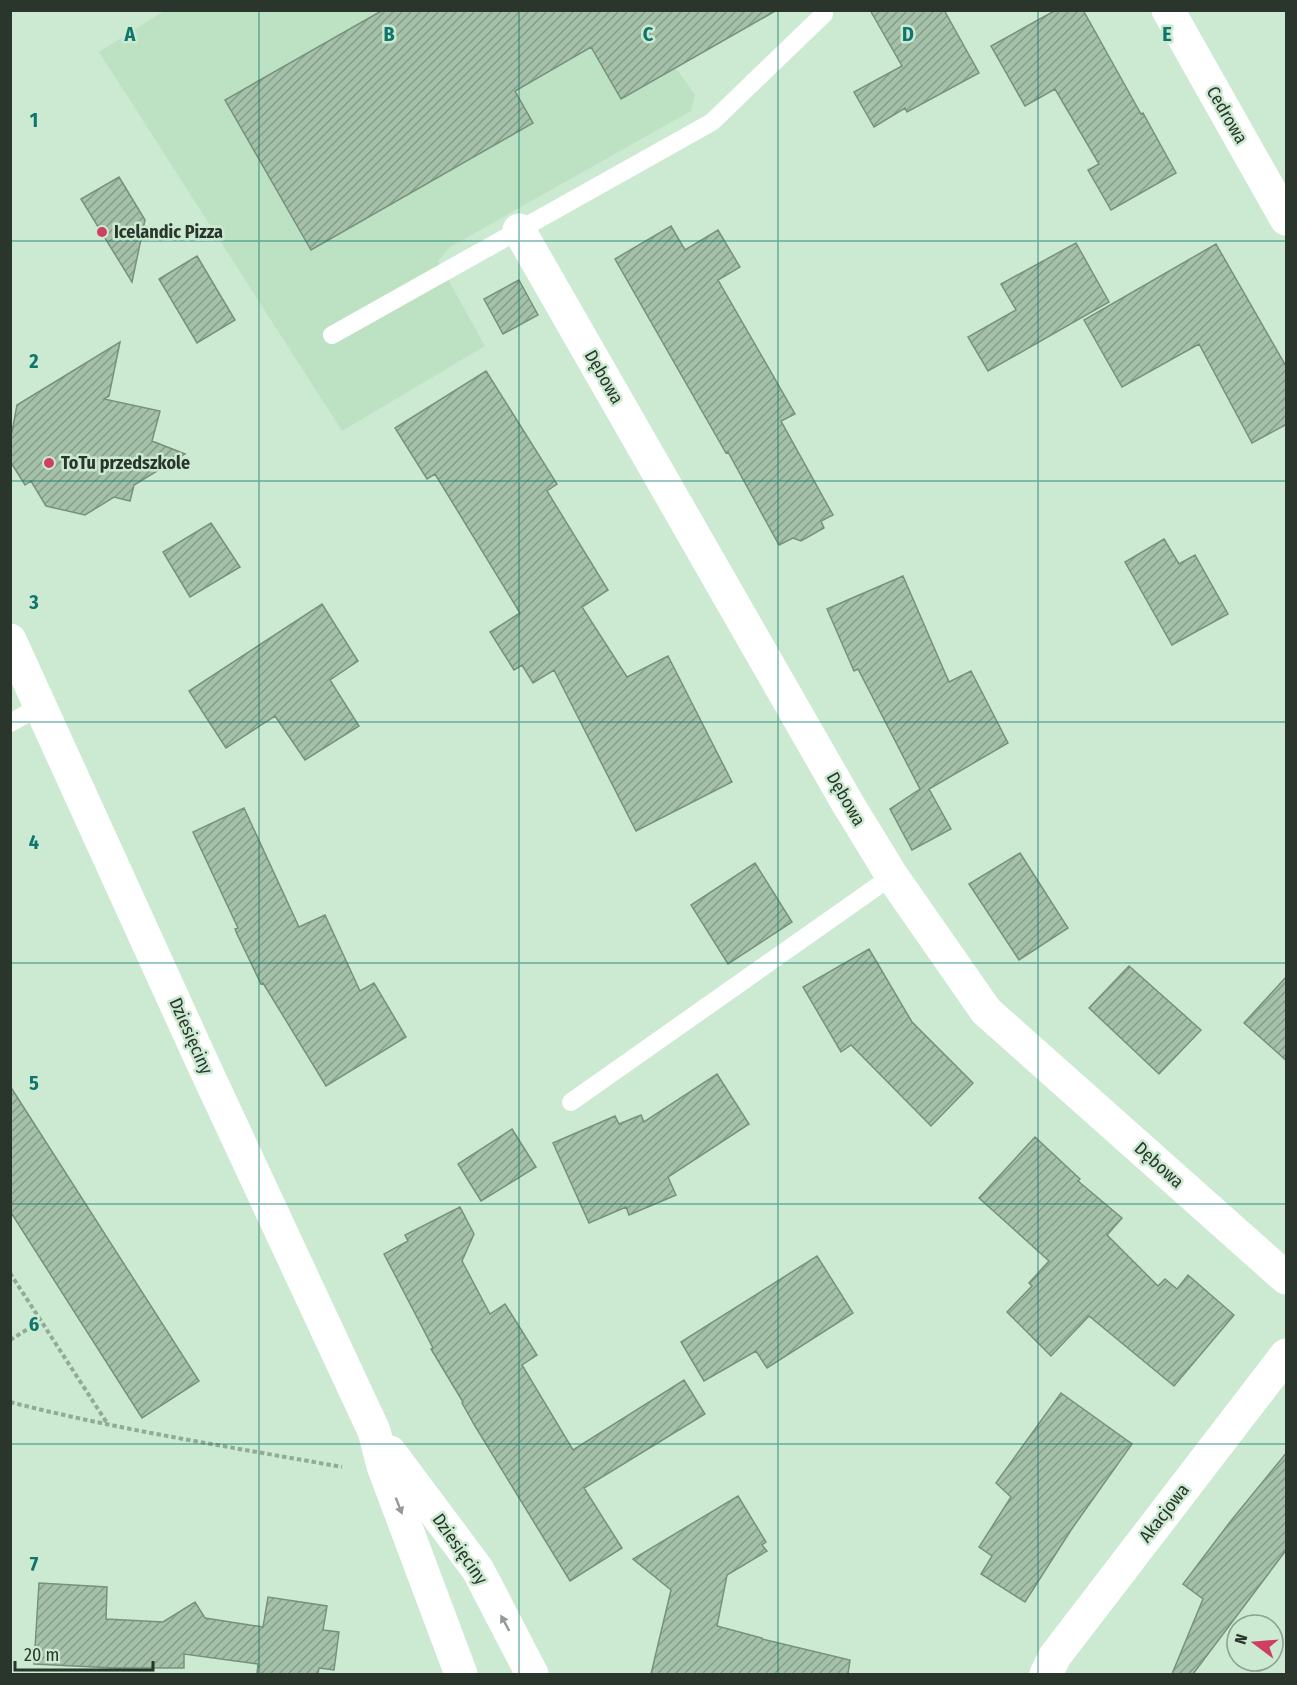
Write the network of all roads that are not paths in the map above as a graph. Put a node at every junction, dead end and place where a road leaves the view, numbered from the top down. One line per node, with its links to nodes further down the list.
1 (1168, 10): 3 (street, Cedrowa)
2 (824, 14): 4 (lane)
3 (1287, 219)
4 (519, 230): 5 (lane); 9 (street, Dębowa)
5 (332, 335)
6 (10, 640): 7 (street, Dziesięciny)
7 (41, 706): 8 (lane); 13 (street, Dziesięciny)
8 (10, 723)
9 (892, 876): 10 (lane); 11 (street, Dębowa)
10 (571, 1102)
11 (1287, 1278)
12 (1287, 1355): 16 (street, Akacjowa)
13 (374, 1431): 14 (street, Dziesięciny, one-way to 14); 15 (street, Dziesięciny, one-way to 13)
14 (458, 1672)
15 (532, 1674)
16 (1046, 1674)

